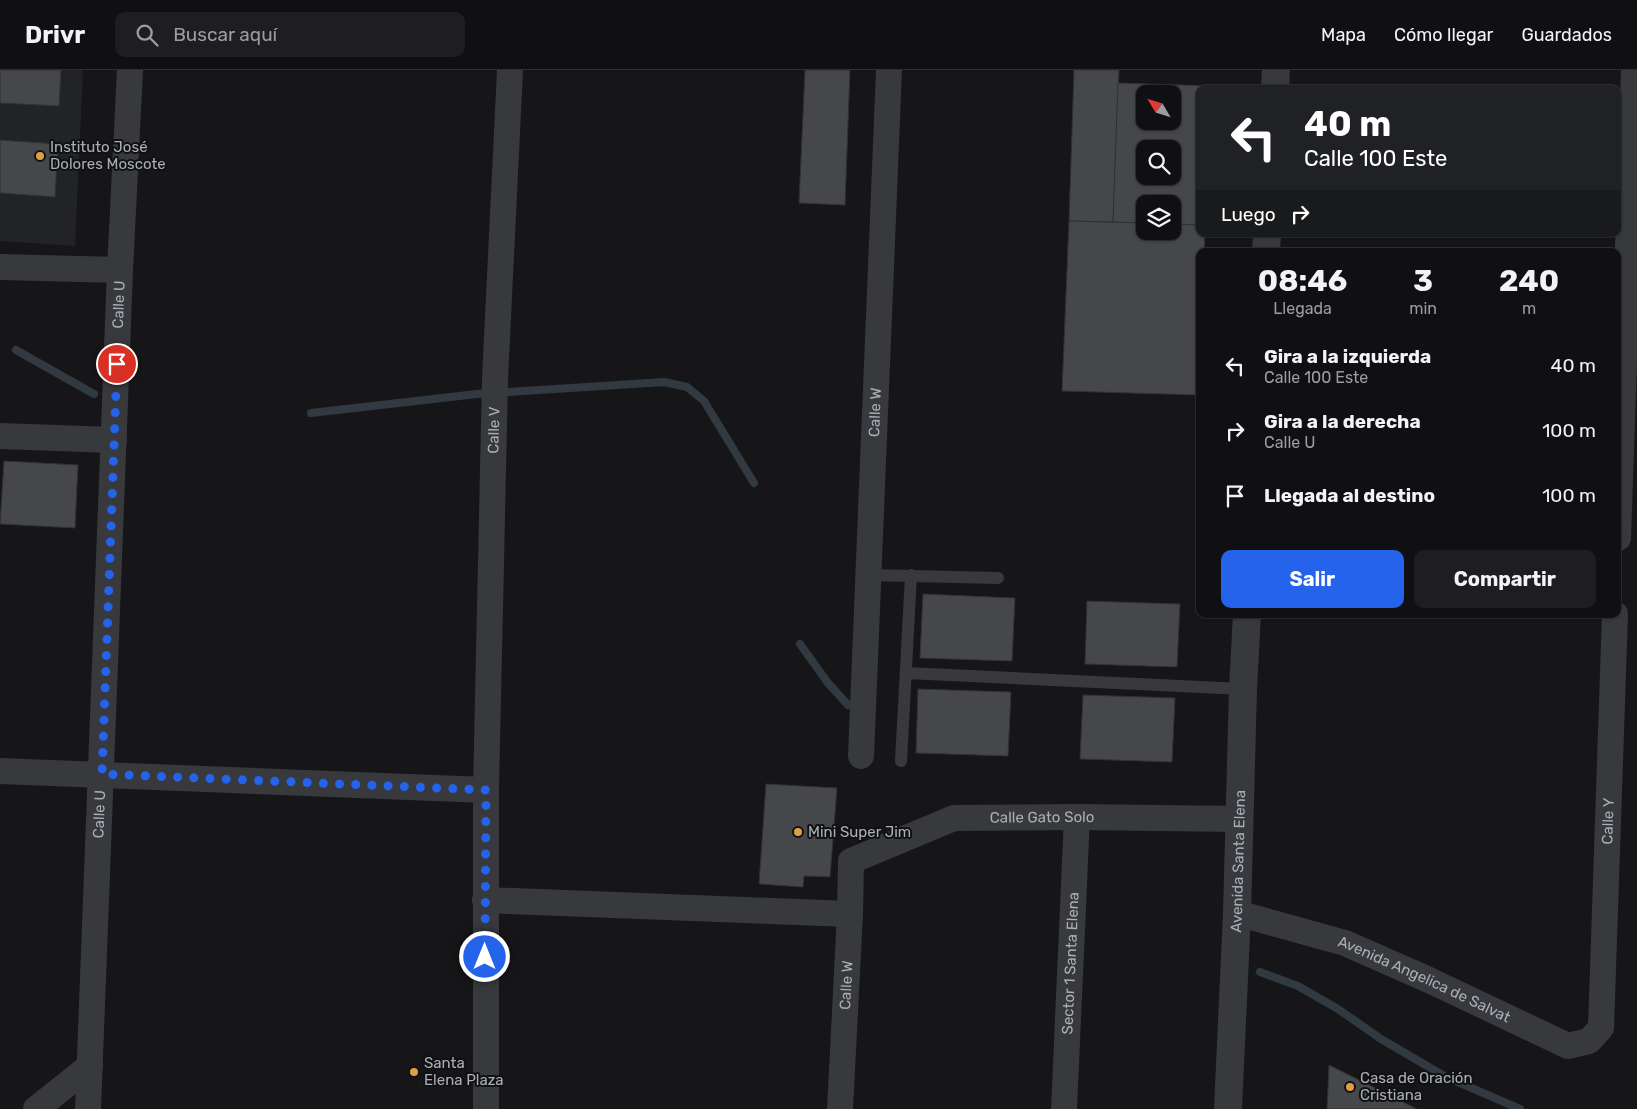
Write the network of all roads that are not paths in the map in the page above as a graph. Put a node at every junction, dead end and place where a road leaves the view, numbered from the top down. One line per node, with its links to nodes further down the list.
1 (130, 70): 8 (street, Calle U)
2 (510, 70): 23 (street, Calle V)
3 (888, 70): 12 (street, Calle W)
4 (1276, 70): 6 (street)
5 (1634, 70): 11 (street)
6 (1275, 85)
7 (0, 267): 8 (street)
8 (120, 270): 10 (street, Calle U)
9 (0, 436): 10 (street)
10 (114, 440): 22 (street, Calle U)
11 (1621, 450)
12 (868, 575): 13 (lane); 19 (street, Calle W)
13 (911, 575): 14 (lane); 17 (lane)
14 (998, 578)
15 (1247, 618): 18 (street, Avenida Santa Elena)
16 (1615, 618): 30 (street, Calle Y)
17 (906, 673): 18 (lane); 20 (lane)
18 (1243, 689): 25 (street, Avenida Santa Elena)
19 (861, 756)
20 (901, 761)
21 (0, 771): 22 (street)
22 (102, 774): 23 (street); 31 (street, Calle U)
23 (486, 790): 27 (street, Calle V)
24 (1078, 817): 25 (street, Calle Gato Solo); 26 (street, Calle Gato Solo); 36 (street, Sector 1 Santa Elena)
25 (1240, 819): 28 (street, Avenida Santa Elena)
26 (851, 861): 29 (street, Calle W)
27 (485, 900): 29 (street); 34 (street, Calle V)
28 (1237, 913): 30 (street, Avenida Angelica de Salvat); 37 (street, Avenida Santa Elena)
29 (850, 914): 35 (street, Calle W)
30 (1601, 1028)
31 (90, 1066): 32 (street); 33 (street, Calle U)
32 (36, 1109)
33 (88, 1109)
34 (486, 1109)
35 (840, 1109)
36 (1064, 1109)
37 (1228, 1109)

